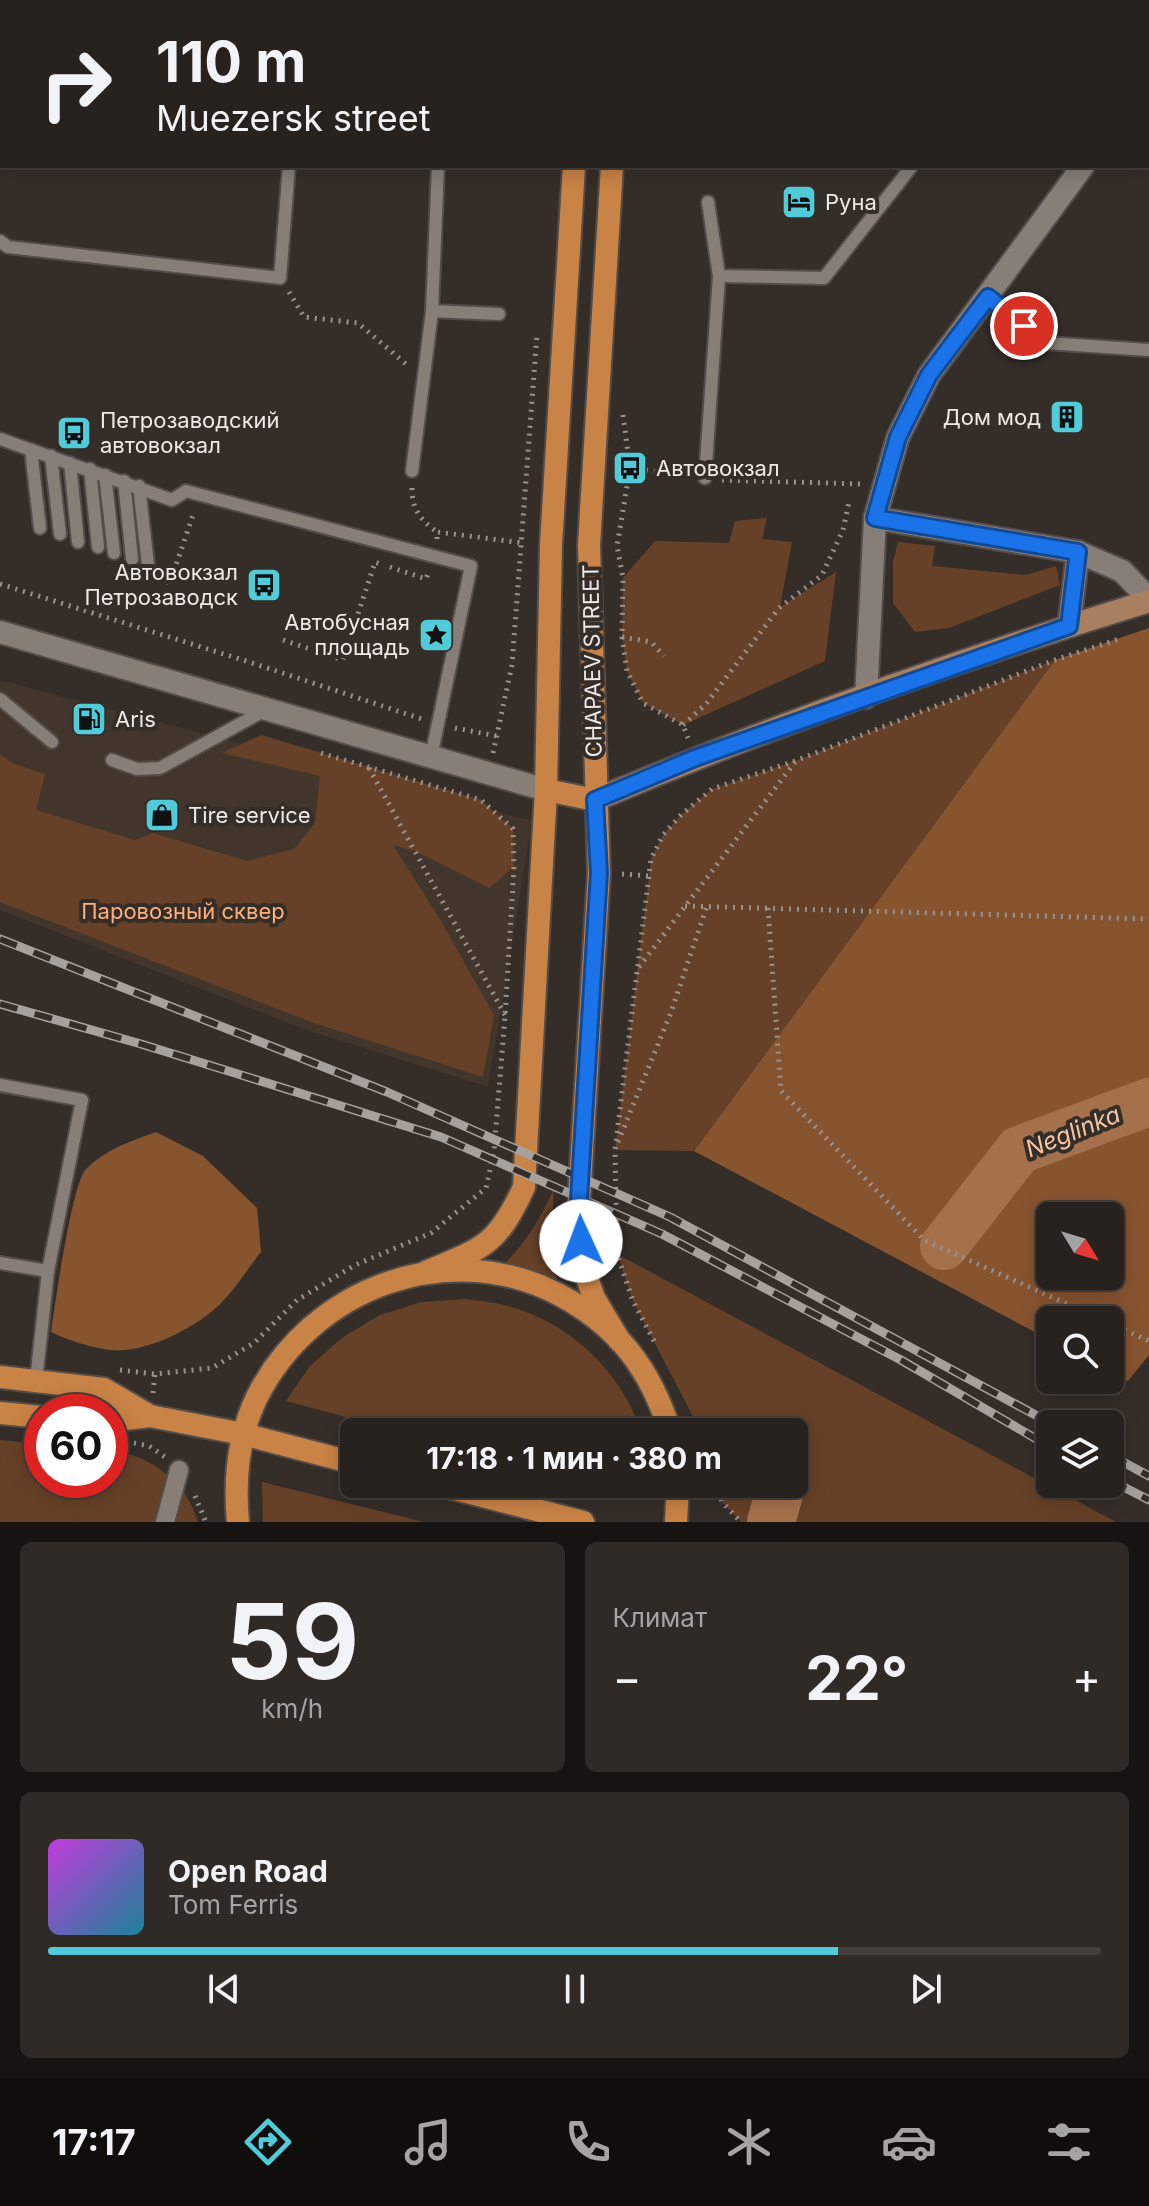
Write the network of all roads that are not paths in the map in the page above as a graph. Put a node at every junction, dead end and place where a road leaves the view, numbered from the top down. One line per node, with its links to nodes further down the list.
1 (289, 168): 8 (lane)
2 (438, 168): 11 (lane)
3 (574, 168): 42 (main road, CHAPAEV STREET)
4 (612, 168): 43 (main road, CHAPAEV STREET)
5 (910, 168): 9 (lane)
6 (1082, 168): 10 (street)
7 (708, 202): 9 (lane)
8 (0, 241)
9 (719, 276): 21 (lane)
10 (988, 297): 13 (lane); 24 (street)
11 (432, 311): 12 (lane); 19 (lane)
12 (499, 314)
13 (1149, 350)
14 (0, 439): 15 (lane)
15 (31, 450): 16 (lane); 25 (lane)
16 (51, 456): 17 (lane); 26 (lane)
17 (70, 463): 18 (lane); 27 (lane)
18 (90, 469): 20 (lane); 28 (lane)
19 (412, 471)
20 (105, 475): 22 (lane); 30 (lane)
21 (705, 478)
22 (124, 481): 23 (lane); 31 (lane)
23 (139, 486): 32 (lane); 40 (lane)
24 (875, 518): 29 (street); 36 (street)
25 (40, 528)
26 (60, 534)
27 (78, 542)
28 (98, 547)
29 (1078, 552): 33 (street); 34 (street)
30 (114, 553)
31 (132, 559)
32 (148, 565)
33 (1149, 600): 34 (main road)
34 (1069, 626): 36 (main road)
35 (0, 632): 38 (street)
36 (866, 697): 43 (main road)
37 (0, 699): 39 (lane)
38 (267, 709): 40 (street); 41 (lane)
39 (52, 742)
40 (431, 757): 42 (street)
41 (112, 760)
42 (546, 790): 43 (main road); 47 (main road, CHAPAEV STREET)
43 (595, 800): 48 (main road, CHAPAEV STREET)
44 (0, 1085): 46 (lane)
45 (0, 1263): 46 (lane)
46 (48, 1271): 50 (lane)
47 (426, 1272): 48 (main road, CHAPAEV STREET); 56 (main road, CHAPAEV STREET)
48 (619, 1340): 54 (main road, CHAPAEV STREET)
49 (0, 1377): 50 (main road)
50 (36, 1381): 53 (main road)
51 (0, 1413): 52 (main road)
52 (24, 1415)
53 (150, 1416): 55 (main road); 56 (main road)
54 (666, 1418)
55 (128, 1419)
56 (243, 1434): 57 (main road); 62 (main road, CHAPAEV STREET)
57 (340, 1459)
58 (179, 1470): 61 (street)
59 (490, 1498): 63 (main road)
60 (677, 1498): 64 (main road)
61 (165, 1522)
62 (238, 1522)
63 (583, 1522)
64 (676, 1522)

